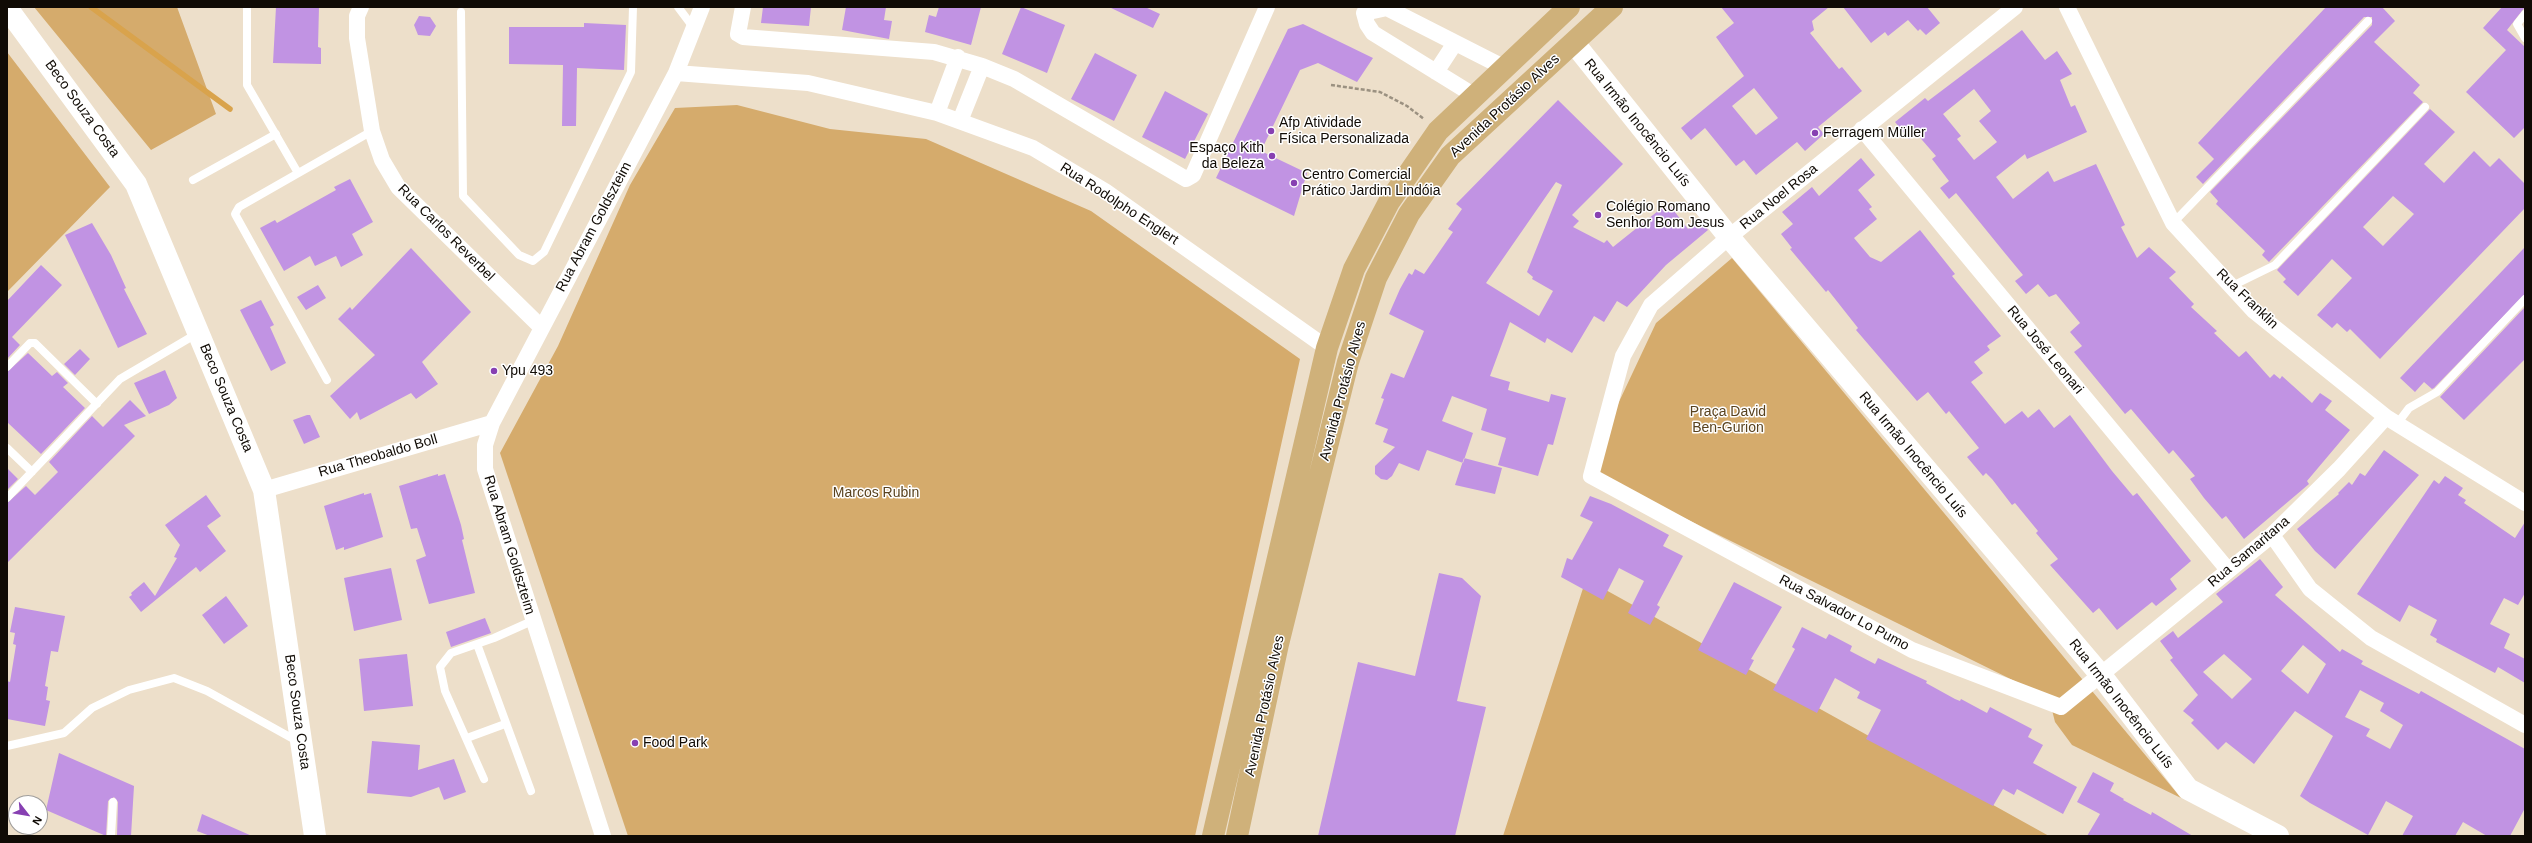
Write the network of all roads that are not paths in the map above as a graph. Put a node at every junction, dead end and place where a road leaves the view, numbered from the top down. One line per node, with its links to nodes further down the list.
1 (247, 7): 32 (lane)
2 (361, 7): 31 (street, Rua Carlos Reverbel)
3 (633, 7): 14 (lane)
4 (678, 7): 17 (lane)
5 (702, 7): 17 (street, Rua Abram Goldszteim)
6 (743, 7): 21 (street)
7 (1267, 7): 22 (street)
8 (1569, 7): 23 (main road, Avenida Protásio Alves)
9 (1612, 7): 20 (main road, Avenida Protásio Alves)
10 (2015, 7): 30 (street, Rua Noel Rosa)
11 (2067, 7): 35 (street, Rua Franklin)
12 (7, 8): 40 (street, Beco Souza Costa)
13 (1358, 10): 19 (street); 24 (street)
14 (461, 12)
15 (2525, 14): 18 (lane)
16 (2368, 20): 35 (lane)
17 (693, 27): 25 (street, Rua Abram Goldszteim)
18 (2525, 38)
19 (1455, 43): 23 (street); 24 (street)
20 (1574, 43): 36 (street, Rua Irmão Inocêncio Luís); 70 (main road, Avenida Protásio Alves)
21 (958, 57): 22 (street); 28 (street)
22 (982, 66): 29 (street)
23 (1505, 68): 26 (main road, Avenida Protásio Alves)
24 (1436, 72): 26 (street)
25 (676, 73): 28 (street, Rua Rodolpho Englert); 39 (street, Rua Abram Goldszteim)
26 (1475, 96): 41 (main road, Avenida Protásio Alves)
27 (2426, 107): 37 (lane)
28 (937, 113): 29 (street, Rua Rodolpho Englert)
29 (960, 121): 41 (street, Rua Rodolpho Englert)
30 (1862, 129): 36 (street, Rua Noel Rosa); 54 (street, Rua José Leonari)
31 (372, 131): 33 (lane); 39 (street, Rua Carlos Reverbel)
32 (276, 134): 33 (lane); 34 (lane)
33 (298, 173): 43 (lane)
34 (194, 180)
35 (2173, 223): 37 (street, Rua Franklin)
36 (1729, 238): 49 (street, Rua Noel Rosa); 57 (street, Rua Irmão Inocêncio Luís)
37 (2232, 286): 45 (street, Rua Franklin)
38 (2525, 299): 45 (lane)
39 (541, 327): 46 (street, Rua Abram Goldszteim)
40 (198, 332): 44 (lane); 50 (street, Beco Souza Costa)
41 (1327, 348): 69 (main road, Avenida Protásio Alves)
42 (7, 367): 44 (lane)
43 (327, 380)
44 (97, 404): 48 (lane)
45 (2391, 421): 52 (street, Rua Franklin); 53 (street, Rua Samaritana)
46 (492, 423): 50 (street, Rua Theobaldo Boll); 55 (street, Rua Abram Goldszteim)
47 (7, 448): 48 (lane)
48 (32, 472): 51 (lane)
49 (1591, 476): 57 (street, Rua Salvador Lo Pumo)
50 (264, 490): 61 (street, Beco Souza Costa)
51 (7, 498)
52 (2525, 503)
53 (2272, 535): 54 (street, Rua Samaritana); 59 (street)
54 (2228, 570): 57 (street, Rua Samaritana)
55 (532, 621): 56 (lane); 68 (street, Rua Abram Goldszteim)
56 (477, 644): 58 (lane); 60 (lane)
57 (2100, 674): 71 (street, Rua Irmão Inocêncio Luís)
58 (505, 724): 60 (lane); 64 (lane)
59 (2525, 725)
60 (467, 738): 63 (lane)
61 (302, 744): 62 (lane); 67 (street, Beco Souza Costa)
62 (7, 746)
63 (484, 779)
64 (532, 791)
65 (113, 802): 66 (lane)
66 (112, 836)
67 (315, 836)
68 (602, 836)
69 (1213, 836)
70 (1237, 836)
71 (2278, 836)

